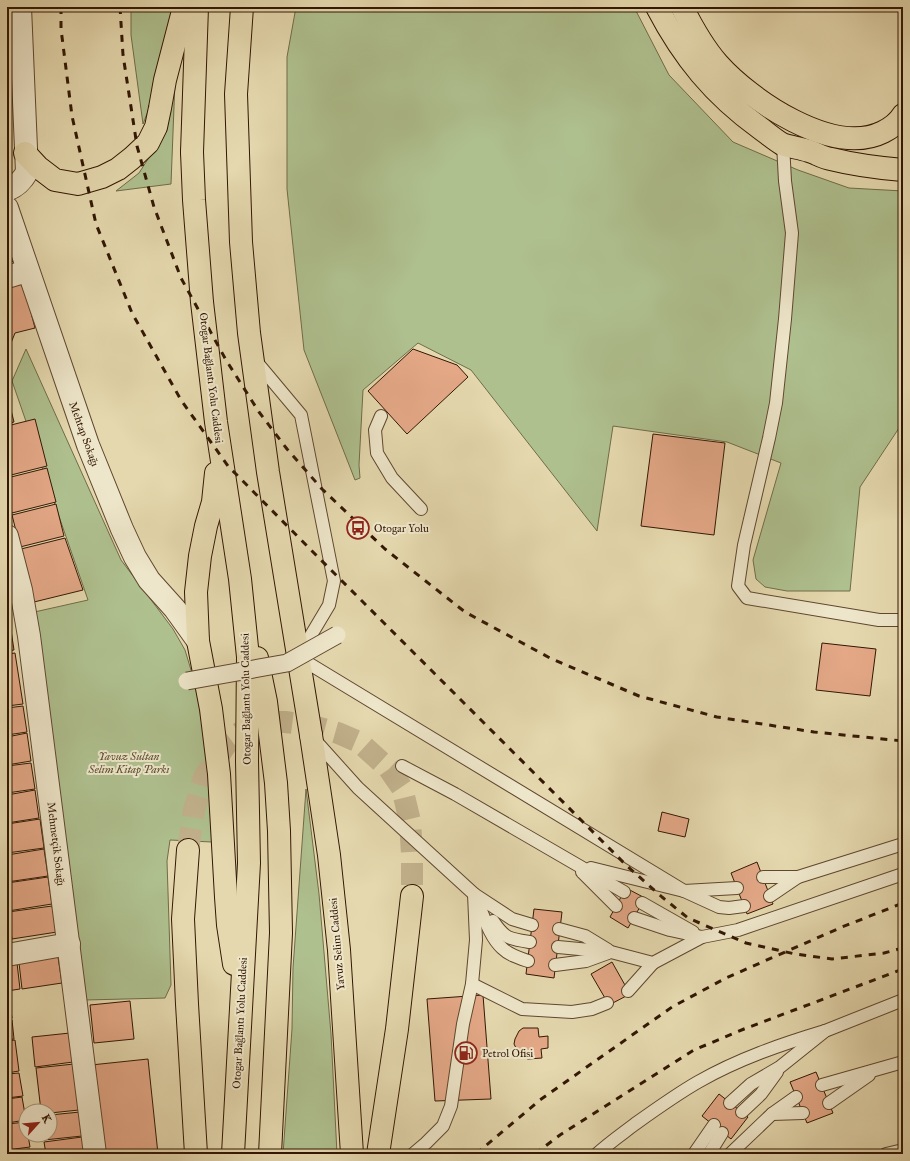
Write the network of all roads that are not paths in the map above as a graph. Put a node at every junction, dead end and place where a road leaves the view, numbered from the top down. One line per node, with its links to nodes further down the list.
1 (20, 7): 10 (street)
2 (184, 7): 10 (main road)
3 (197, 7): 18 (main road, Otogar Bağlantı Yolu Caddesi)
4 (242, 7): 16 (main road, Yavuz Selim Caddesi)
5 (657, 7): 9 (main road)
6 (682, 7): 8 (main road)
7 (903, 115): 8 (main road)
8 (786, 117): 9 (main road)
9 (783, 144): 11 (main road); 23 (lane)
10 (26, 153): 12 (street)
11 (903, 170)
12 (7, 190)
13 (7, 208): 14 (street, Mehtap Sokağı)
14 (27, 271): 15 (street); 25 (street, Mehtap Sokağı)
15 (7, 277)
16 (252, 356): 26 (main road, Yavuz Selim Caddesi); 26 (lane)
17 (381, 416): 19 (lane)
18 (216, 422): 21 (main road, Otogar Bağlantı Yolu Caddesi); 25 (main road)
19 (421, 509)
20 (7, 536): 22 (street, Mehmetçik Sokağı)
21 (240, 578): 61 (main road, Otogar Bağlantı Yolu Caddesi); 78 (main road)
22 (14, 591): 50 (street, Mehmetçik Sokağı)
23 (903, 620)
24 (337, 635): 27 (street, bridge)
25 (198, 640): 61 (main road)
26 (298, 657): 28 (main road, Yavuz Selim Caddesi); 37 (lane)
27 (187, 681)
28 (311, 735): 39 (lane); 79 (main road, Yavuz Selim Caddesi)
29 (402, 766): 32 (lane)
30 (903, 844): 35 (lane)
31 (188, 850): 76 (main road)
32 (573, 863): 37 (lane); 38 (lane); 43 (lane)
33 (903, 874): 48 (lane)
34 (763, 877): 35 (lane)
35 (798, 877): 41 (lane)
36 (737, 888): 37 (lane)
37 (684, 891): 44 (lane)
38 (624, 892)
39 (474, 894): 46 (lane); 49 (lane); 54 (lane); 57 (lane)
40 (412, 896): 80 (main road)
41 (770, 896)
42 (642, 903): 48 (lane)
43 (616, 906)
44 (744, 906)
45 (634, 918): 48 (lane)
46 (532, 925)
47 (560, 929): 52 (lane)
48 (702, 937): 55 (lane)
49 (530, 942)
50 (69, 944): 53 (street); 75 (street, Mehmetçik Sokağı)
51 (558, 947): 52 (lane)
52 (611, 952): 55 (lane); 56 (lane)
53 (7, 955)
54 (528, 961)
55 (653, 963): 58 (lane)
56 (555, 965)
57 (472, 984): 60 (lane); 81 (lane)
58 (628, 991)
59 (903, 1000): 62 (lane)
60 (608, 1003)
61 (241, 1005): 77 (main road, Otogar Bağlantı Yolu Caddesi)
62 (825, 1031): 64 (lane); 74 (lane)
63 (903, 1062): 65 (lane)
64 (780, 1067): 68 (lane); 70 (lane)
65 (876, 1070): 66 (lane); 69 (lane)
66 (822, 1085)
67 (796, 1097): 72 (lane)
68 (730, 1103)
69 (829, 1103)
70 (742, 1112)
71 (803, 1113): 72 (lane)
72 (772, 1114): 86 (lane)
73 (903, 1150): 87 (lane)
74 (604, 1151): 82 (lane); 83 (lane)
75 (95, 1154)
76 (196, 1154)
77 (233, 1154)
78 (270, 1154)
79 (352, 1154)
80 (378, 1154)
81 (413, 1154)
82 (588, 1154)
83 (597, 1154)
84 (694, 1154): 85 (lane)
85 (709, 1154)
86 (730, 1154)
87 (886, 1154)

